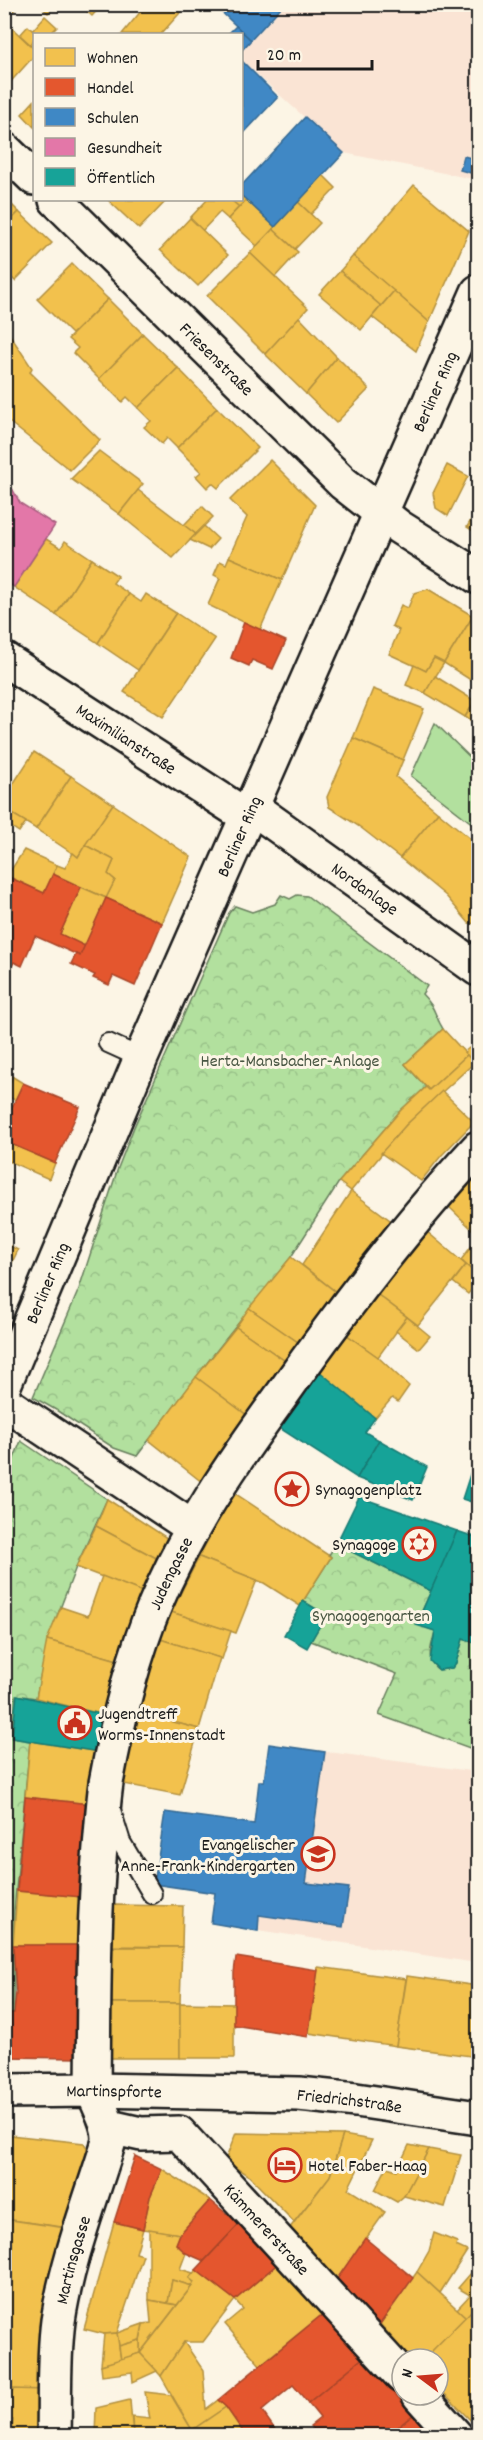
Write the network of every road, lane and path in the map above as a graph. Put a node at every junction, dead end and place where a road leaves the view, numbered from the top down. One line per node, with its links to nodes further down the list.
1 (4, 149): 2 (street)
2 (33, 177)
3 (57, 201): 5 (street, Friesenstraße)
4 (478, 292): 5 (street, Berliner Ring)
5 (382, 515): 6 (street, Friesenstraße); 8 (street, Berliner Ring)
6 (478, 577)
7 (4, 659): 8 (street, Maximilianstraße)
8 (250, 813): 9 (street, Nordanlage); 11 (street, Berliner Ring)
9 (478, 969)
10 (108, 1043): 11 (lane)
11 (141, 1058): 13 (street, Berliner Ring)
12 (478, 1148): 15 (street, Judengasse)
13 (4, 1384)
14 (4, 1402): 15 (street)
15 (194, 1528): 16 (street, Judengasse)
16 (105, 1792): 17 (lane); 18 (street, Judengasse)
17 (152, 1894)
18 (93, 2090): 19 (street, Martinspforte); 20 (street, Martinspforte); 22 (street)
19 (4, 2091)
20 (221, 2092): 21 (street, Friedrichstraße)
21 (478, 2118)
22 (110, 2127): 23 (street, Kämmererstraße); 25 (street, Martinsgasse)
23 (390, 2363)
24 (430, 2407): 26 (street)
25 (54, 2436)
26 (456, 2436)

